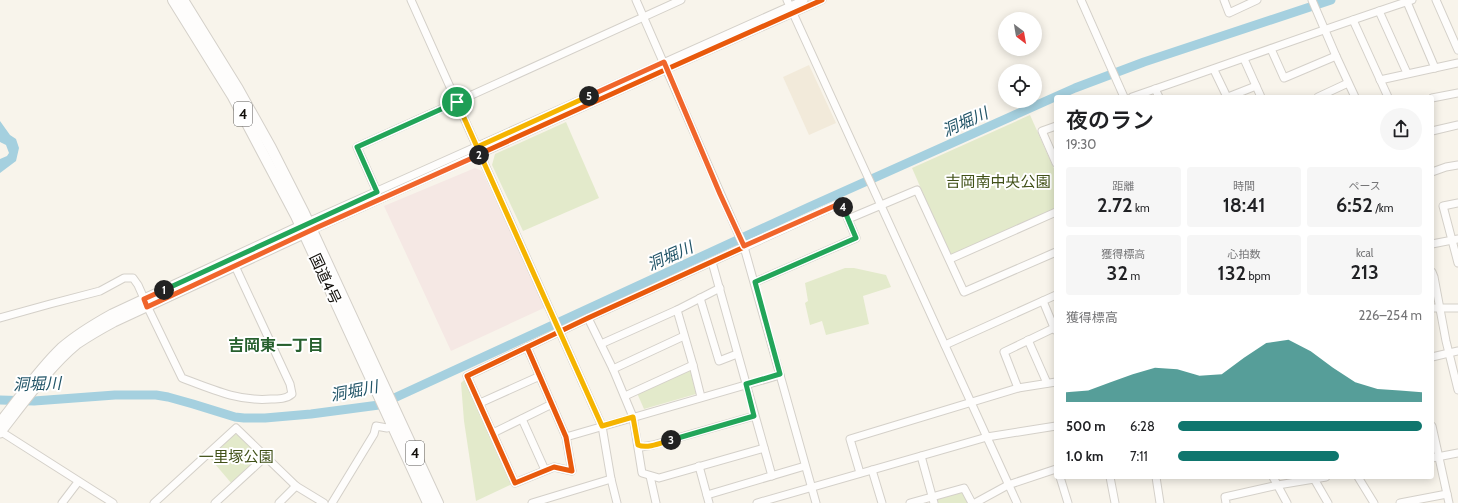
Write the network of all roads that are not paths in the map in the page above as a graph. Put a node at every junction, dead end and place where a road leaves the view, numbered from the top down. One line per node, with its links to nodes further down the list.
1 (173, 0): 57 (highway, 国道4号 / 4)
2 (183, 0): 57 (highway, 国道4号 / 4)
3 (411, 0): 43 (street)
4 (636, 0): 16 (street)
5 (681, 0): 16 (street)
6 (804, 0): 14 (street)
7 (822, 0): 14 (street)
8 (1081, 0): 33 (street)
9 (1224, 0): 10 (street)
10 (1257, 0)
11 (1312, 0): 18 (street)
12 (1436, 0): 20 (street)
13 (1409, 1): 15 (street); 25 (street)
14 (790, 6): 24 (street); 54 (street)
15 (1379, 11): 17 (street); 27 (street)
16 (643, 17): 24 (street); 43 (street)
17 (1353, 20): 18 (street); 28 (street)
18 (1325, 29): 19 (street); 21 (street)
19 (1271, 49): 21 (street); 22 (street)
20 (1458, 50)
21 (1336, 56): 29 (street)
22 (1244, 59): 26 (street); 30 (street)
23 (1458, 63): 25 (street)
24 (665, 65): 47 (street); 48 (street); 59 (street)
25 (1435, 68): 27 (street)
26 (1214, 70): 31 (street); 36 (street)
27 (1407, 74): 28 (street)
28 (1380, 80): 41 (street)
29 (1348, 83): 39 (street); 40 (street)
30 (1256, 86): 37 (street); 38 (street)
31 (1156, 89): 34 (street); 35 (street)
32 (1458, 93): 42 (street)
33 (1123, 95)
34 (1138, 95)
35 (1158, 95)
36 (1226, 95)
37 (1232, 95)
38 (1260, 95)
39 (1322, 95)
40 (1353, 95)
41 (1387, 95)
42 (1434, 98)
43 (457, 102): 47 (street); 52 (street)
44 (1458, 125): 46 (street)
45 (1054, 127): 49 (street)
46 (1434, 131)
47 (477, 147): 48 (street); 52 (street)
48 (480, 154): 57 (street); 81 (street)
49 (1054, 158)
50 (1458, 165): 51 (street)
51 (1434, 171)
52 (377, 192): 57 (street)
53 (1458, 203): 58 (street)
54 (880, 206): 56 (street); 62 (street); 85 (street)
55 (1054, 213): 62 (street)
56 (848, 219): 59 (street); 67 (street)
57 (306, 228): 65 (main road); 72 (main road); 105 (highway, 国道4号 / 4)
58 (1455, 240): 60 (street); 64 (street)
59 (743, 244): 63 (street); 67 (street)
60 (1434, 244)
61 (1054, 253): 62 (street)
62 (950, 259)
63 (712, 262): 68 (street); 78 (street)
64 (1458, 263)
65 (236, 266): 72 (main road); 72 (street)
66 (1434, 280): 73 (street)
67 (755, 282): 93 (street)
68 (720, 288): 70 (street); 89 (street)
69 (1054, 296): 71 (street)
70 (700, 298): 76 (street); 89 (street)
71 (1043, 301): 79 (street); 85 (street)
72 (146, 303): 77 (street); 106 (main road)
73 (1441, 307): 74 (street); 75 (street); 88 (street)
74 (1434, 308)
75 (1458, 308)
76 (677, 310): 82 (street); 84 (street)
77 (0, 318)
78 (588, 318): 81 (street); 84 (street)
79 (1054, 328)
80 (1054, 330): 83 (street)
81 (560, 331): 86 (street); 112 (street)
82 (684, 336): 91 (street); 92 (street)
83 (1028, 340): 96 (street); 98 (street)
84 (601, 344): 92 (street)
85 (945, 345): 103 (street)
86 (527, 347): 94 (street); 102 (street)
87 (1458, 351): 88 (street)
88 (1449, 353): 90 (street); 99 (street)
89 (738, 354): 97 (street)
90 (1434, 357)
91 (693, 365): 100 (street); 101 (street)
92 (613, 369): 100 (street)
93 (780, 374): 97 (street); 126 (street)
94 (540, 376): 102 (street); 104 (street)
95 (1054, 382): 96 (street)
96 (1047, 383): 98 (street)
97 (746, 384): 101 (street); 107 (street)
98 (1018, 388): 103 (street)
99 (1458, 390)
100 (625, 396): 108 (street)
101 (701, 397): 108 (street)
102 (480, 403): 115 (street)
103 (971, 403): 117 (street); 130 (street)
104 (552, 404): 109 (street); 116 (street)
105 (388, 405): 111 (highway, 国道4号 / 4); 157 (highway, 国道4号 / 4)
106 (17, 406): 110 (main road); 114 (main road)
107 (754, 416): 119 (street); 120 (street)
108 (633, 417): 112 (street); 119 (street)
109 (522, 419): 115 (street); 127 (street)
110 (0, 422)
111 (393, 425): 155 (street); 156 (highway, 国道4号 / 4)
112 (602, 426): 116 (street); 133 (street)
113 (1054, 426): 117 (street)
114 (0, 432): 141 (street)
115 (493, 433): 127 (street)
116 (566, 437): 127 (street)
117 (987, 437): 122 (street); 142 (street)
118 (1434, 442): 124 (street)
119 (638, 445): 131 (street)
120 (764, 448): 125 (street); 132 (street)
121 (1458, 453): 124 (street)
122 (921, 456): 128 (street); 148 (street)
123 (265, 457): 144 (street); 151 (street); 152 (street)
124 (1436, 457): 146 (street)
125 (699, 466): 131 (street); 147 (street)
126 (805, 466): 132 (street); 145 (street)
127 (545, 470)
128 (872, 470): 130 (street); 164 (street)
129 (1054, 470): 142 (street)
130 (860, 473): 145 (street)
131 (650, 476): 160 (street)
132 (772, 476): 147 (street)
133 (611, 479): 158 (street); 159 (street)
134 (1061, 479): 168 (street)
135 (1110, 479): 169 (street)
136 (1156, 479): 170 (street)
137 (1274, 479): 143 (street)
138 (1309, 479): 143 (street)
139 (1315, 479): 173 (street)
140 (1359, 479): 174 (street)
141 (78, 482): 149 (street); 150 (street)
142 (1008, 485): 166 (street); 167 (street)
143 (1278, 485): 171 (street); 172 (street)
144 (296, 486): 153 (street); 154 (street)
145 (811, 488): 162 (street); 163 (street)
146 (1447, 494): 175 (street); 176 (street)
147 (707, 495): 161 (street)
148 (933, 500): 165 (street); 166 (street)
149 (62, 503)
150 (113, 503)
151 (154, 503)
152 (215, 503)
153 (279, 503)
154 (324, 503)
155 (332, 503)
156 (428, 503)
157 (438, 503)
158 (532, 503)
159 (617, 503)
160 (656, 503)
161 (709, 503)
162 (757, 503)
163 (816, 503)
164 (882, 503)
165 (910, 503)
166 (974, 503)
167 (1017, 503)
168 (1068, 503)
169 (1115, 503)
170 (1159, 503)
171 (1226, 503)
172 (1287, 503)
173 (1328, 503)
174 (1374, 503)
175 (1400, 503)
176 (1449, 503)

